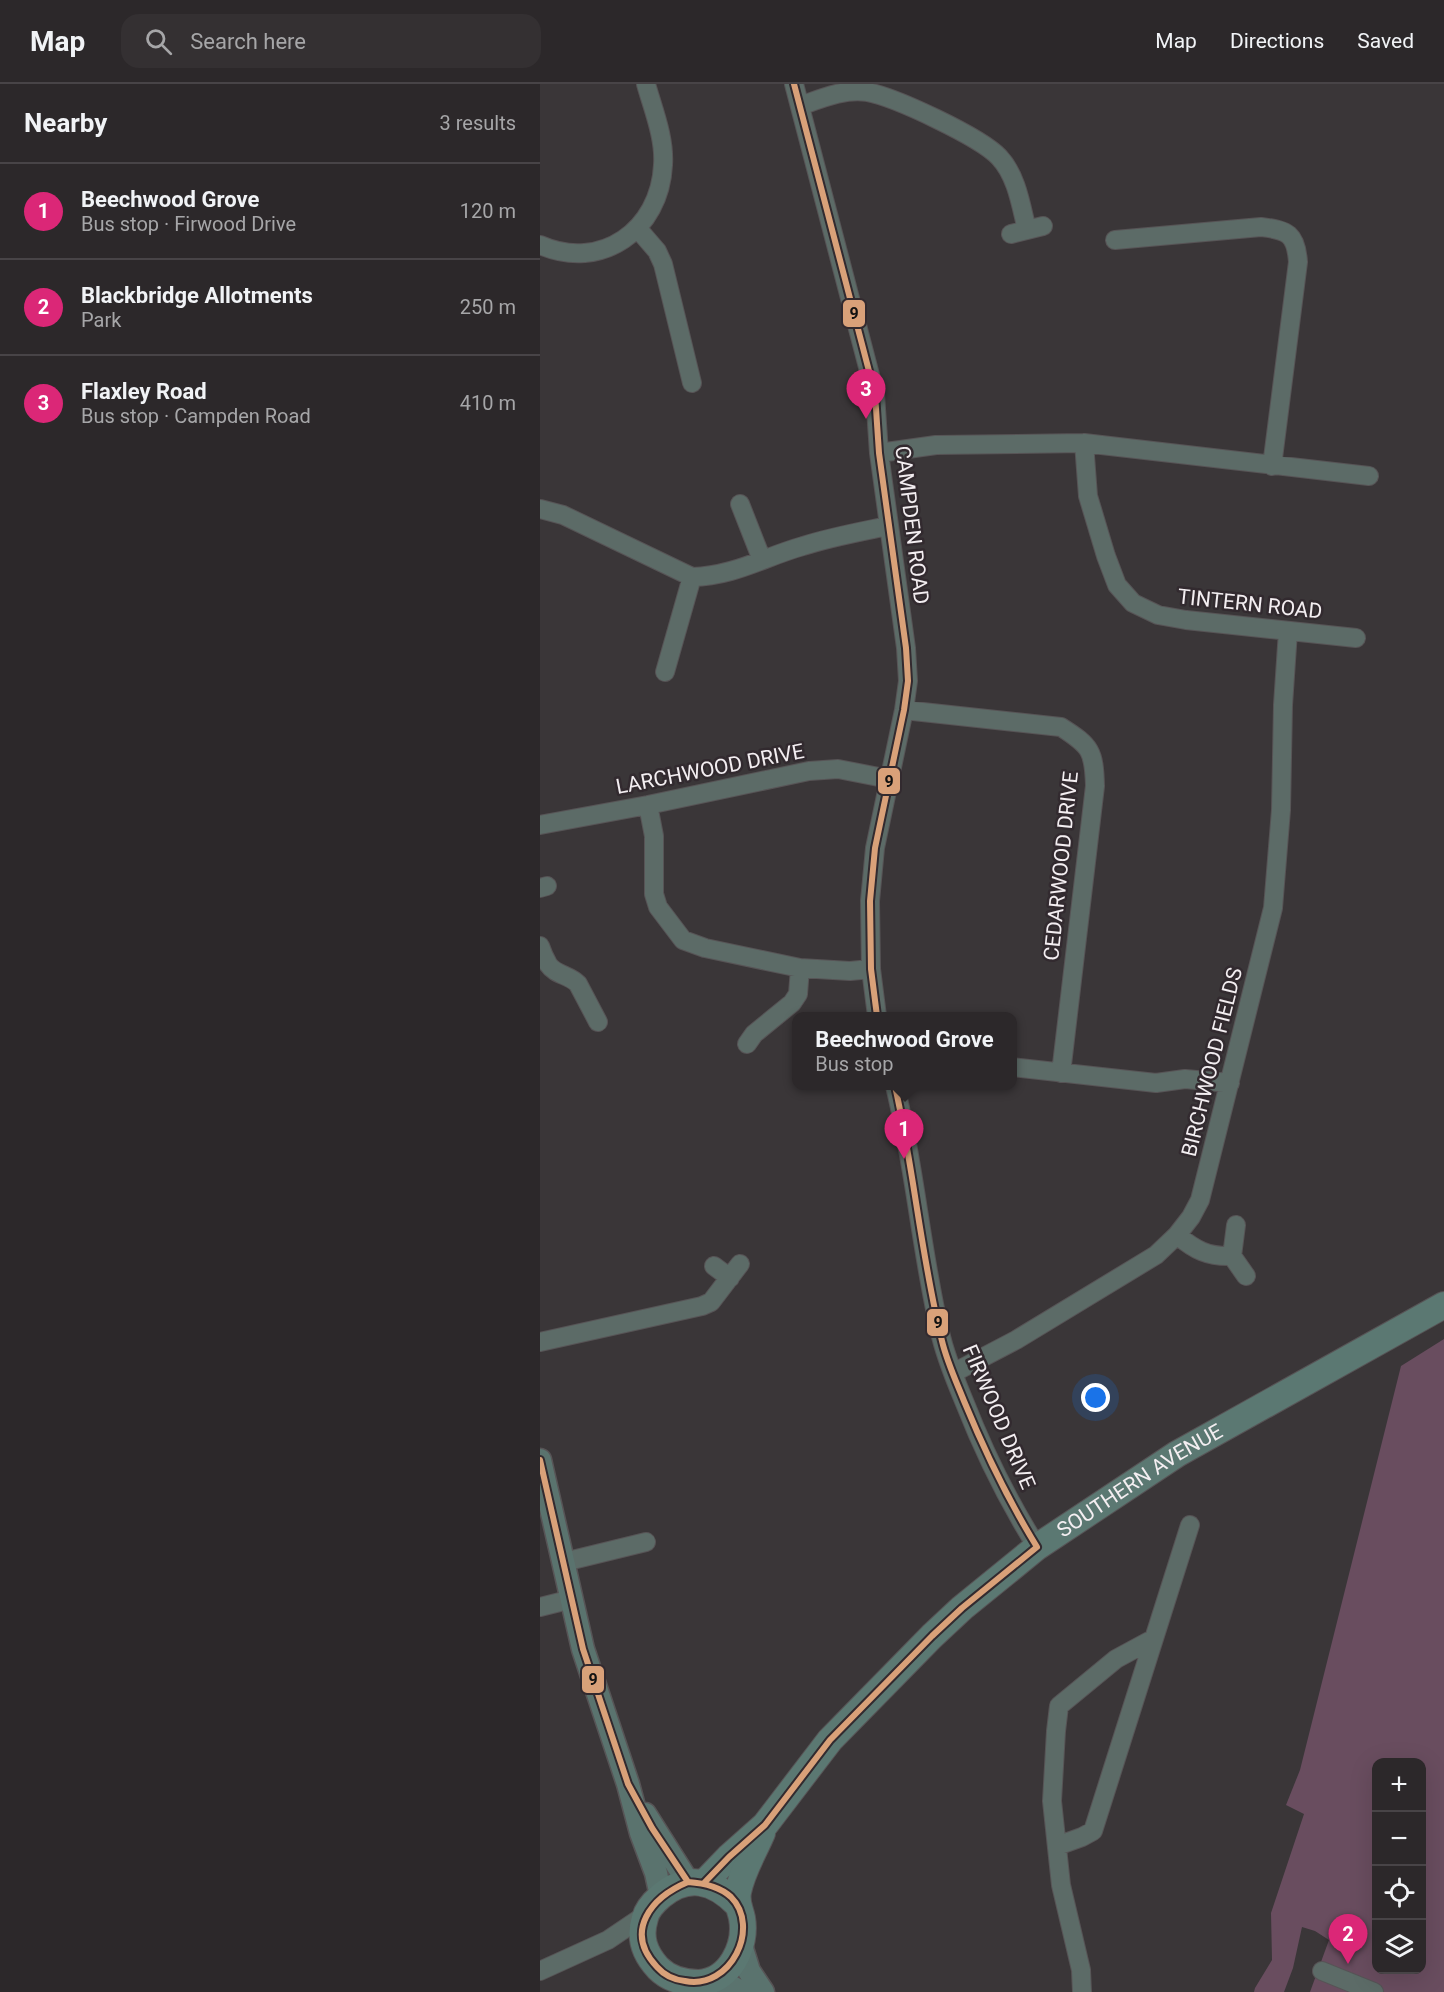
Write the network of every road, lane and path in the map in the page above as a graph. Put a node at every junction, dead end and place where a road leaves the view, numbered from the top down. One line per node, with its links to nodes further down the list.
1 (646, 84): 4 (street)
2 (794, 84): 3 (street, CAMPDEN ROAD)
3 (800, 106): 5 (street); 10 (street, CAMPDEN ROAD)
4 (638, 229): 7 (street); 8 (street)
5 (1027, 230)
6 (1115, 240): 11 (street)
7 (540, 245)
8 (692, 383)
9 (1084, 444): 10 (street); 11 (street); 18 (street, TINTERN ROAD)
10 (879, 453): 15 (street, CAMPDEN ROAD)
11 (1272, 466): 12 (street)
12 (1369, 476)
13 (740, 504): 16 (street)
14 (540, 509): 17 (street)
15 (888, 526): 16 (street); 21 (street, CAMPDEN ROAD)
16 (762, 560): 17 (street)
17 (692, 577): 20 (street)
18 (1288, 631): 19 (street, TINTERN ROAD); 33 (street, BIRCHWOOD FIELDS)
19 (1356, 638)
20 (665, 672)
21 (904, 710): 22 (street, CAMPDEN ROAD); 32 (street, CEDARWOOD DRIVE)
22 (889, 779): 23 (street, LARCHWOOD DRIVE); 27 (street)
23 (648, 805): 24 (street, LARCHWOOD DRIVE); 26 (street)
24 (540, 825)
25 (540, 946): 29 (street)
26 (800, 968): 27 (street); 30 (street)
27 (871, 969): 28 (street)
28 (876, 1012)
29 (598, 1022)
30 (751, 1039)
31 (1017, 1068): 32 (street)
32 (1061, 1073): 33 (street)
33 (1230, 1083): 36 (street, BIRCHWOOD FIELDS)
34 (896, 1090): 42 (street, FIRWOOD DRIVE)
35 (1236, 1225): 37 (street)
36 (1177, 1235): 37 (street); 42 (street, BIRCHWOOD FIELDS)
37 (1232, 1256): 39 (street)
38 (714, 1266): 41 (street)
39 (1246, 1276)
40 (1444, 1305): 46 (highway, SOUTHERN AVENUE)
41 (540, 1342)
42 (953, 1373): 46 (street, FIRWOOD DRIVE)
43 (540, 1460): 47 (main road)
44 (1190, 1525): 50 (street)
45 (646, 1542): 47 (street)
46 (1037, 1547): 52 (highway, SOUTHERN AVENUE)
47 (564, 1562): 48 (main road)
48 (572, 1599): 49 (street); 51 (main road)
49 (540, 1607)
50 (1153, 1640): 53 (street); 53 (street)
51 (628, 1784): 54 (main road); 56 (main road)
52 (765, 1825): 54 (highway); 55 (highway)
53 (1057, 1846): 67 (street)
54 (696, 1882): 55 (highway); 56 (highway)
55 (737, 1904): 58 (highway)
56 (653, 1906): 57 (street); 59 (highway)
57 (608, 1940): 59 (street); 60 (street)
58 (740, 1942): 63 (highway); 66 (main road)
59 (644, 1946): 62 (highway)
60 (540, 1971)
61 (1322, 1971): 64 (street)
62 (660, 1982): 63 (highway)
63 (698, 1985): 65 (main road)
64 (1347, 1987): 68 (street)
65 (741, 1992)
66 (764, 1992)
67 (1082, 1992)
68 (1374, 1992)

